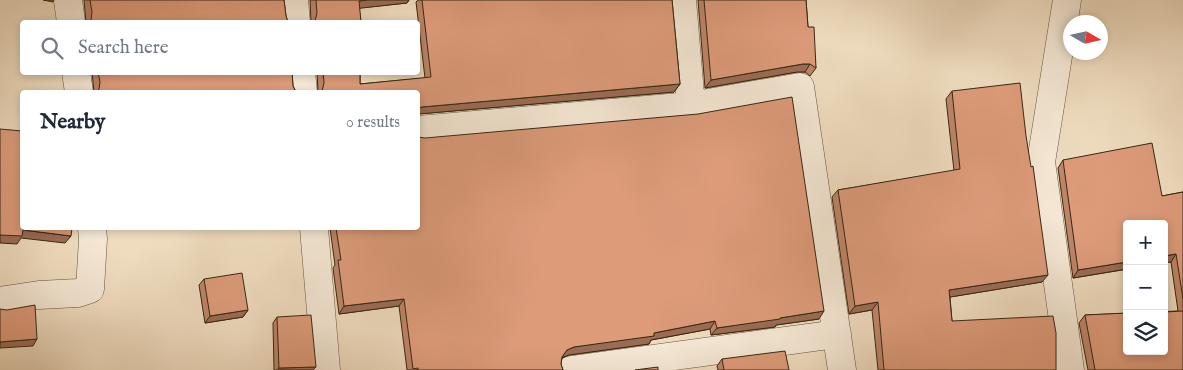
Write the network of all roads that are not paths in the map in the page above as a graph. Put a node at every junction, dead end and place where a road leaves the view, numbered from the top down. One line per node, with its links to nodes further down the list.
1 (68, 0): 5 (street)
2 (294, 0): 6 (street)
3 (682, 0): 11 (street)
4 (1067, 0): 20 (street)
5 (71, 20)
6 (296, 20)
7 (76, 75): 9 (street)
8 (301, 75): 10 (street)
9 (79, 90)
10 (303, 90)
11 (690, 106): 12 (street); 16 (street)
12 (420, 130)
13 (92, 230): 15 (street)
14 (314, 230): 17 (street)
15 (0, 301)
16 (837, 334): 18 (street); 19 (street)
17 (326, 370)
18 (571, 370)
19 (842, 370)
20 (1070, 370)

